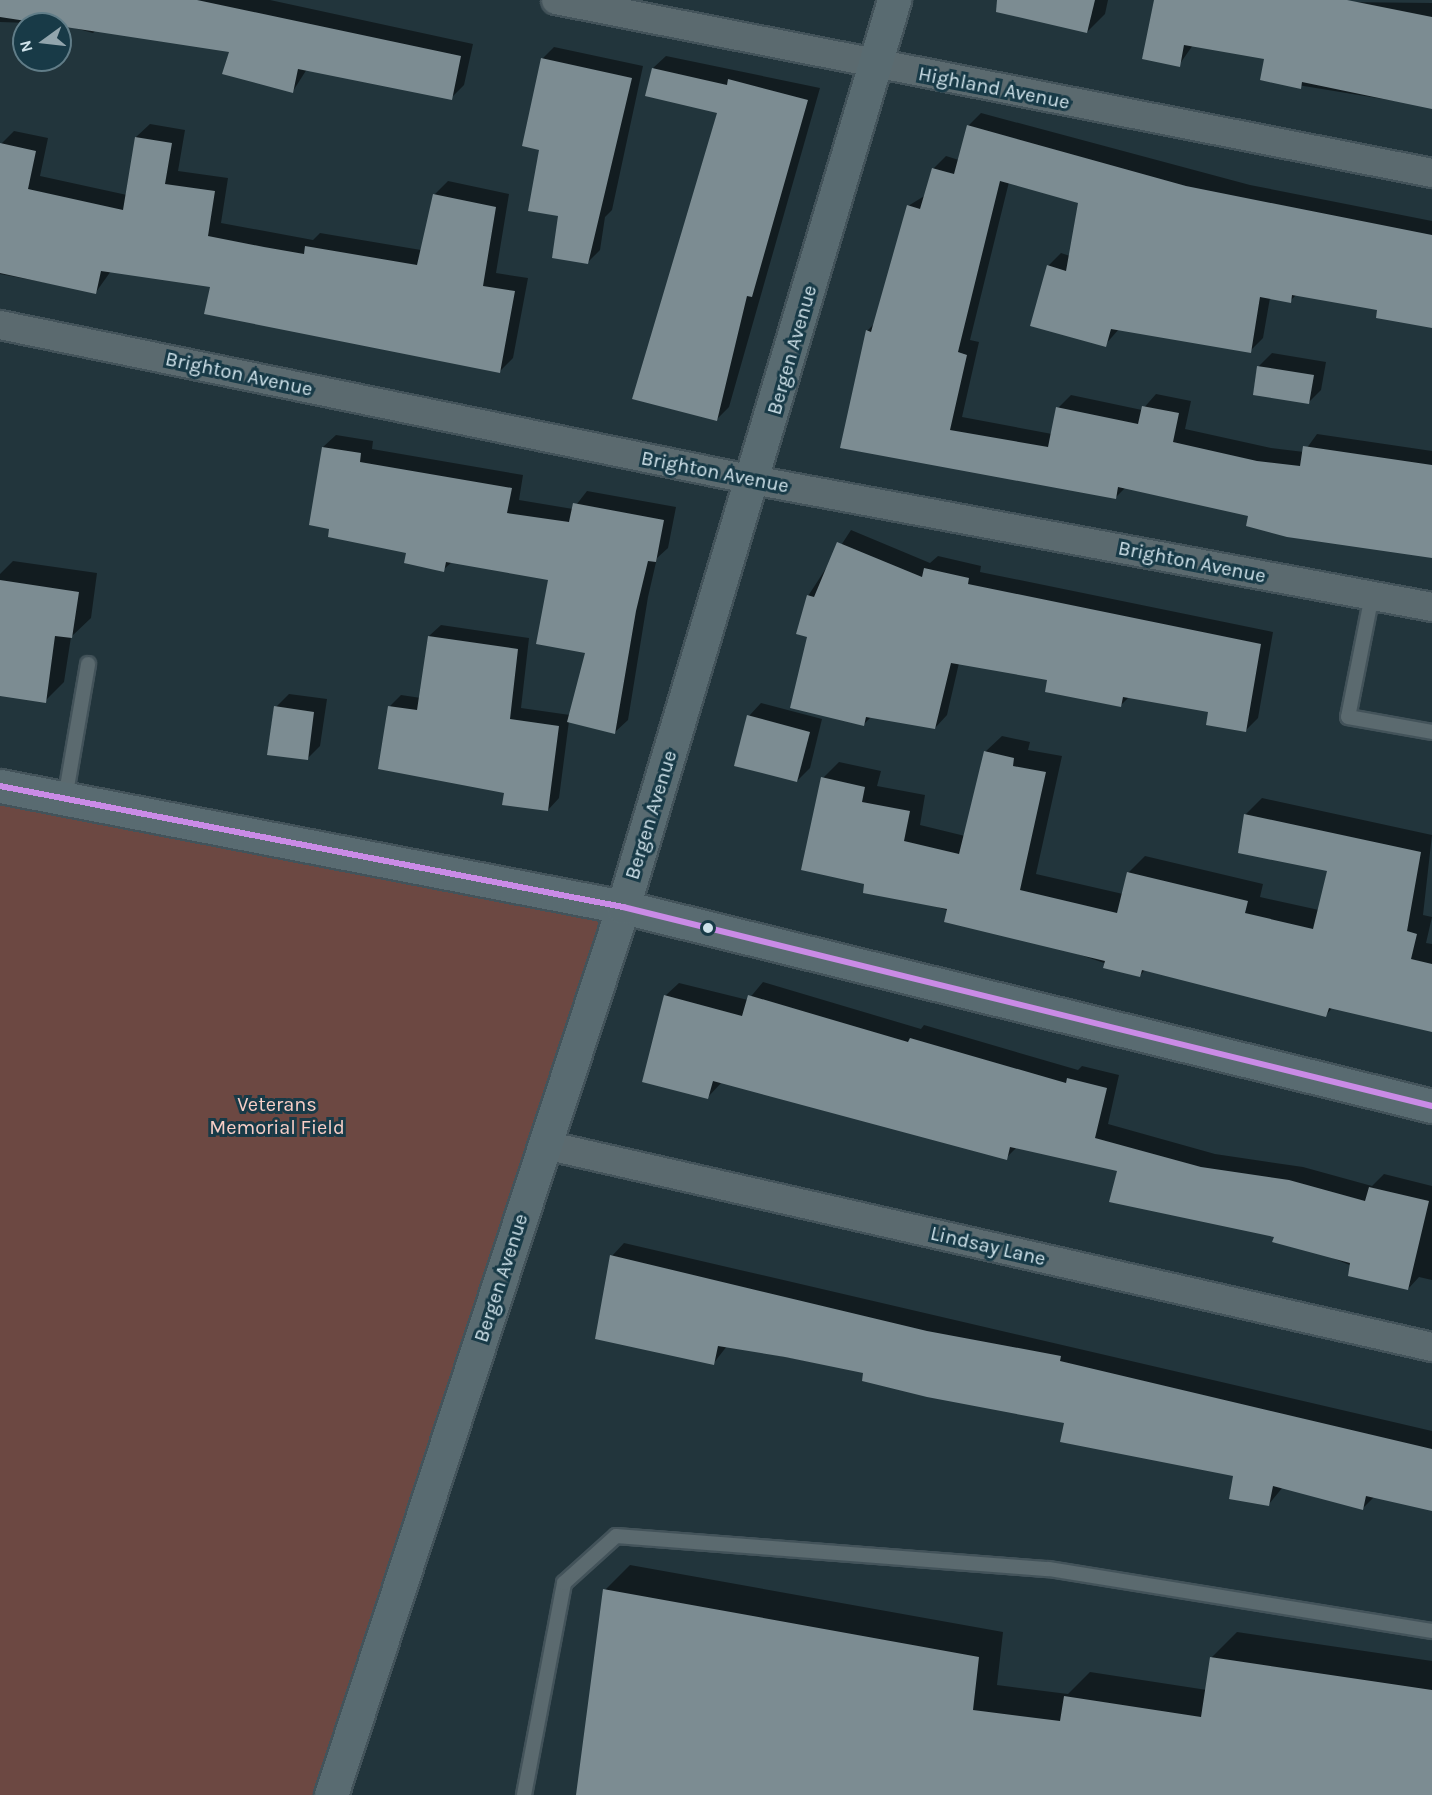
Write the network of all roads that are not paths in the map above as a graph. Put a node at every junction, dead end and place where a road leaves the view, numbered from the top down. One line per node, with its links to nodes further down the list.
1 (556, 0): 3 (street, Highland Avenue)
2 (894, 0): 3 (street, Bergen Avenue)
3 (875, 66): 4 (street, Highland Avenue); 6 (street, Bergen Avenue)
4 (1432, 173)
5 (0, 325): 6 (street, Brighton Avenue)
6 (753, 480): 7 (street, Brighton Avenue); 13 (street, Bergen Avenue)
7 (1372, 595): 8 (street, Brighton Avenue); 10 (lane)
8 (1432, 607)
9 (88, 664): 12 (lane)
10 (1432, 732)
11 (0, 786): 12 (street)
12 (65, 799): 13 (street)
13 (623, 907): 14 (street); 15 (street, Bergen Avenue)
14 (1432, 1106)
15 (545, 1145): 16 (street, Lindsay Lane); 18 (street, Bergen Avenue)
16 (1432, 1347)
17 (1432, 1631): 19 (lane)
18 (331, 1795)
19 (524, 1795)

